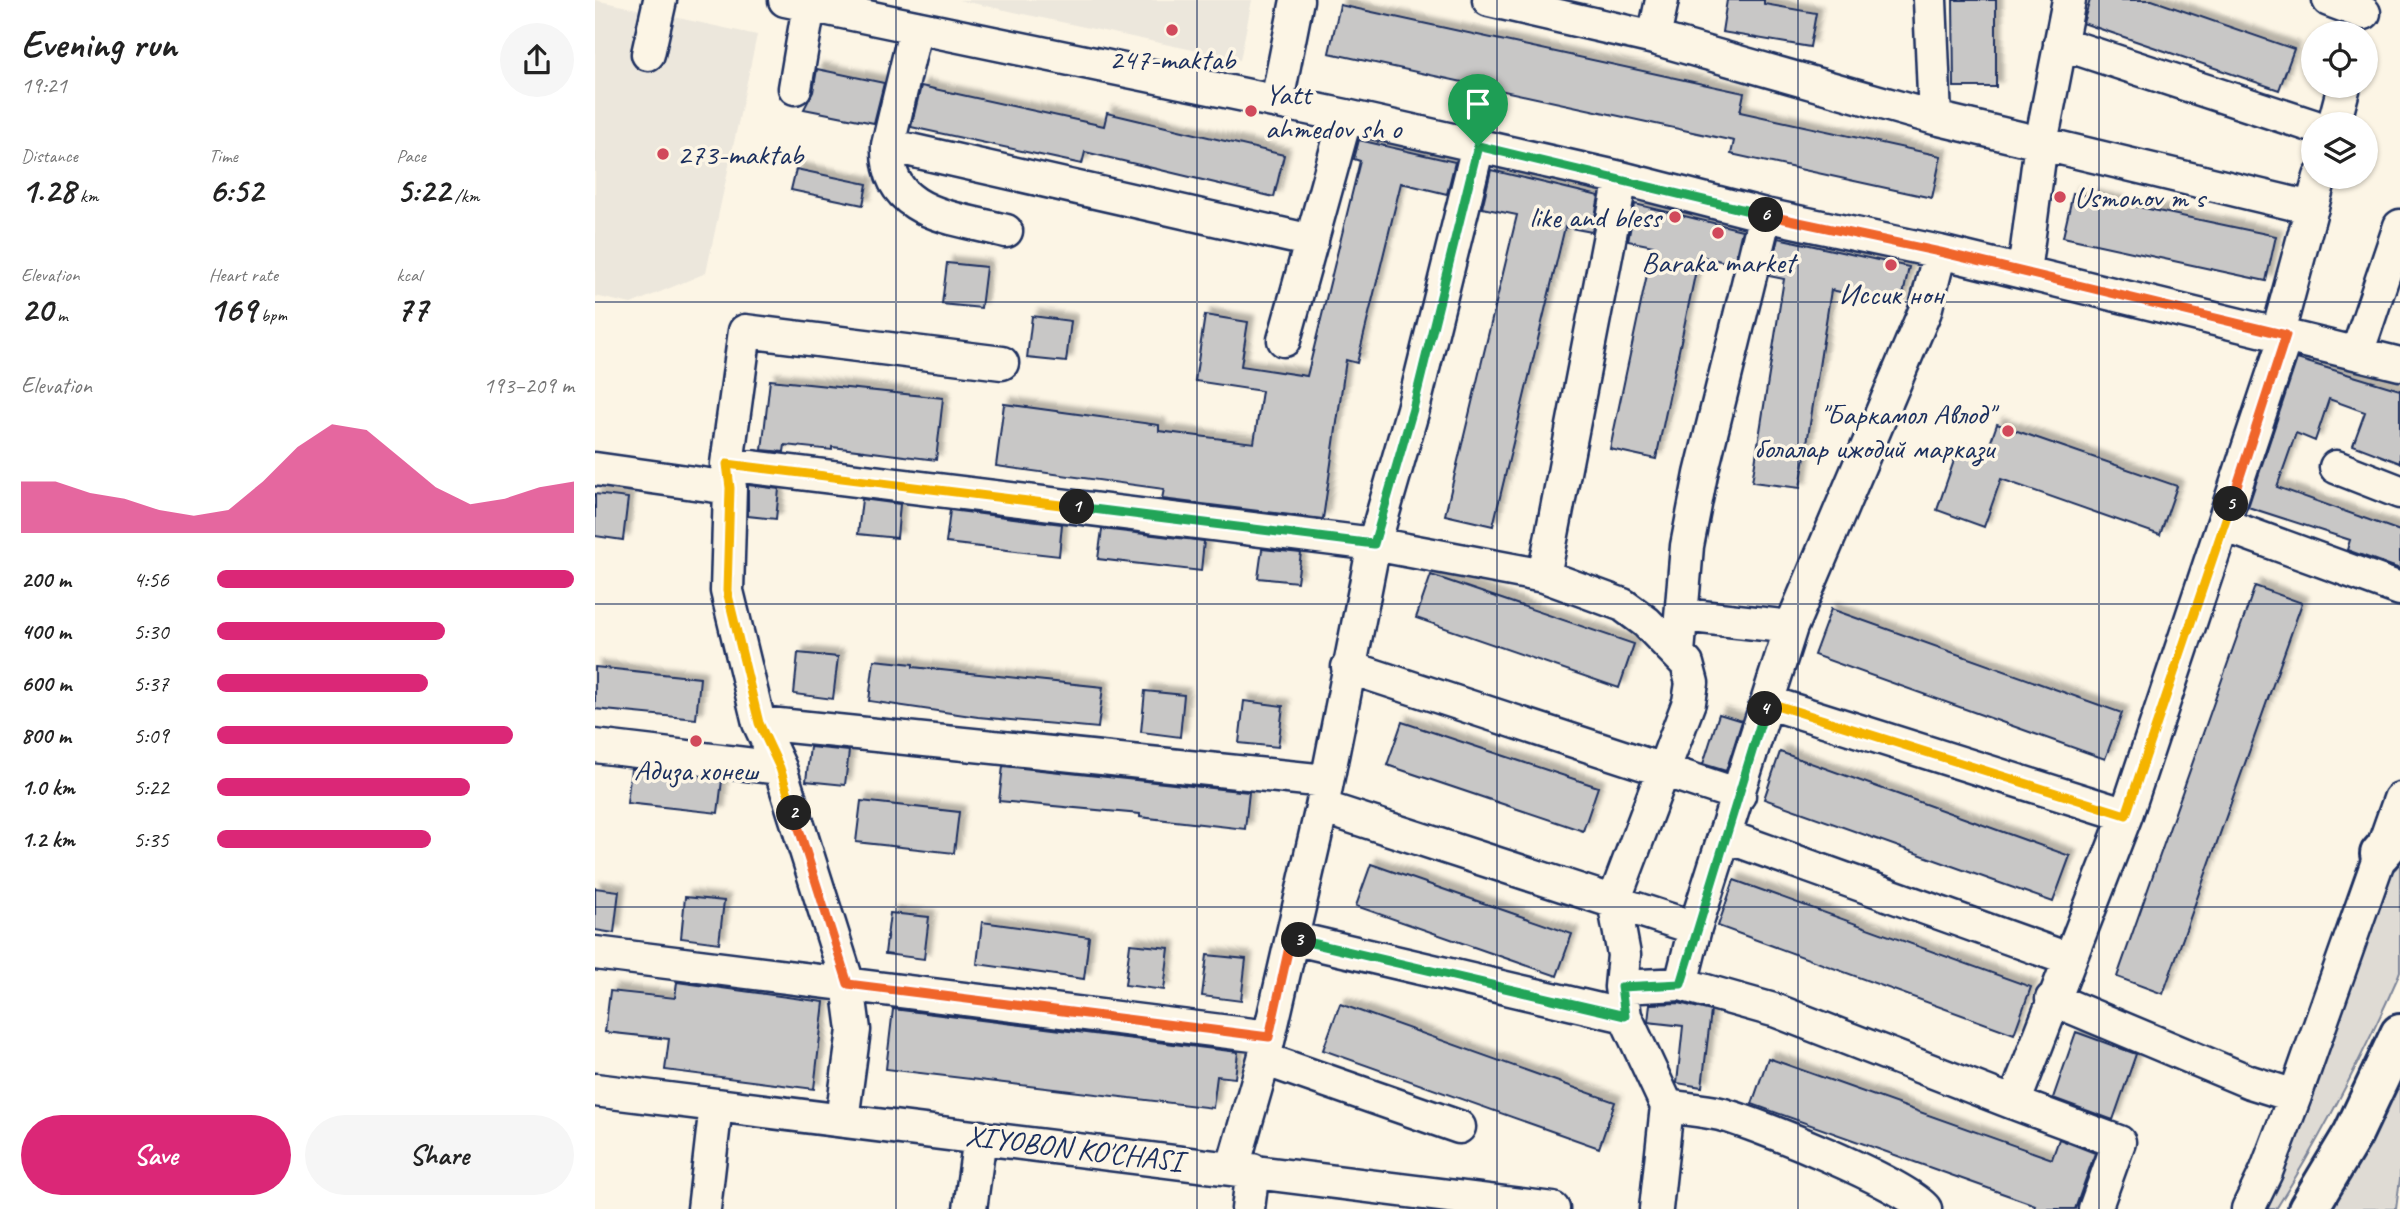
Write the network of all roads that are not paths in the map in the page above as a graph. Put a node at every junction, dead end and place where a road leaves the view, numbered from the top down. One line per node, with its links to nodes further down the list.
1 (660, 0): 13 (street)
2 (1297, 0): 15 (street)
3 (1489, 0): 11 (street)
4 (1662, 0): 11 (street)
5 (1930, 0): 17 (street)
6 (2069, 0): 12 (street)
7 (2329, 0): 9 (street)
8 (797, 2): 10 (street); 14 (street)
9 (2363, 15)
10 (916, 27): 15 (street); 20 (street)
11 (1654, 38): 17 (street)
12 (2060, 43): 18 (street); 19 (street)
13 (648, 54)
14 (795, 88)
15 (1277, 101): 16 (street)
16 (1346, 116): 21 (street); 28 (street)
17 (1935, 118): 19 (street)
18 (2301, 122)
19 (2042, 143): 24 (street); 30 (street)
20 (888, 145): 27 (street); 28 (street)
21 (1478, 146): 22 (street); 41 (street)
22 (1621, 178): 25 (street); 42 (street)
23 (2317, 189): 24 (street)
24 (2312, 208): 31 (street)
25 (1765, 215): 29 (street); 44 (street)
26 (2400, 226): 33 (street)
27 (1006, 231)
28 (1312, 241): 32 (street)
29 (1940, 252): 30 (street); 45 (street)
30 (2024, 272): 31 (street)
31 (2282, 334): 33 (street); 40 (street)
32 (1284, 340)
33 (2357, 353): 35 (street)
34 (1002, 363): 38 (street)
35 (2400, 364)
36 (2336, 467): 39 (street)
37 (595, 469): 38 (street)
38 (729, 476): 41 (street); 49 (street)
39 (2400, 492)
40 (2224, 525): 43 (street); 56 (street)
41 (1374, 544): 42 (street); 47 (street)
42 (1543, 576): 46 (street)
43 (2400, 589)
44 (1683, 615): 45 (street); 46 (street)
45 (1791, 627): 48 (street)
46 (1678, 653): 52 (street)
47 (1348, 667): 52 (street); 53 (street)
48 (1767, 702): 54 (street); 56 (street)
49 (759, 723): 51 (street); 53 (street)
50 (595, 746): 51 (street)
51 (780, 768): 64 (street)
52 (1665, 770): 54 (street); 59 (street)
53 (1324, 794): 59 (street); 61 (street)
54 (1739, 795): 57 (street)
55 (2400, 799): 58 (street)
56 (2126, 815): 63 (street)
57 (1725, 836): 60 (street); 63 (street)
58 (2390, 842): 71 (street)
59 (1614, 901): 60 (street); 67 (street)
60 (1695, 928): 65 (street)
61 (1291, 938): 67 (street); 69 (street)
62 (595, 953): 64 (street)
63 (2068, 959): 66 (street)
64 (848, 984): 69 (street); 75 (street)
65 (1681, 984): 67 (street); 72 (street)
66 (2052, 999): 71 (street); 72 (street)
67 (1623, 1001): 74 (street)
68 (2400, 1034): 87 (main road)
69 (1266, 1048): 76 (street); 78 (street)
70 (595, 1090): 73 (street, XIYOBON KO'CHASI)
71 (2295, 1096): 86 (street)
72 (2014, 1103): 85 (street)
73 (716, 1105): 75 (street, XIYOBON KO'CHASI); 79 (street)
74 (1667, 1106): 83 (street); 84 (street)
75 (842, 1120): 77 (street, XIYOBON KO'CHASI)
76 (1459, 1127)
77 (980, 1137): 78 (street, XIYOBON KO'CHASI); 80 (street)
78 (1243, 1169): 81 (street); 82 (street, XIYOBON KO'CHASI)
79 (704, 1209)
80 (970, 1209)
81 (1248, 1209)
82 (1553, 1209)
83 (1656, 1209)
84 (1925, 1209)
85 (2095, 1209)
86 (2248, 1209)
87 (2308, 1209)

